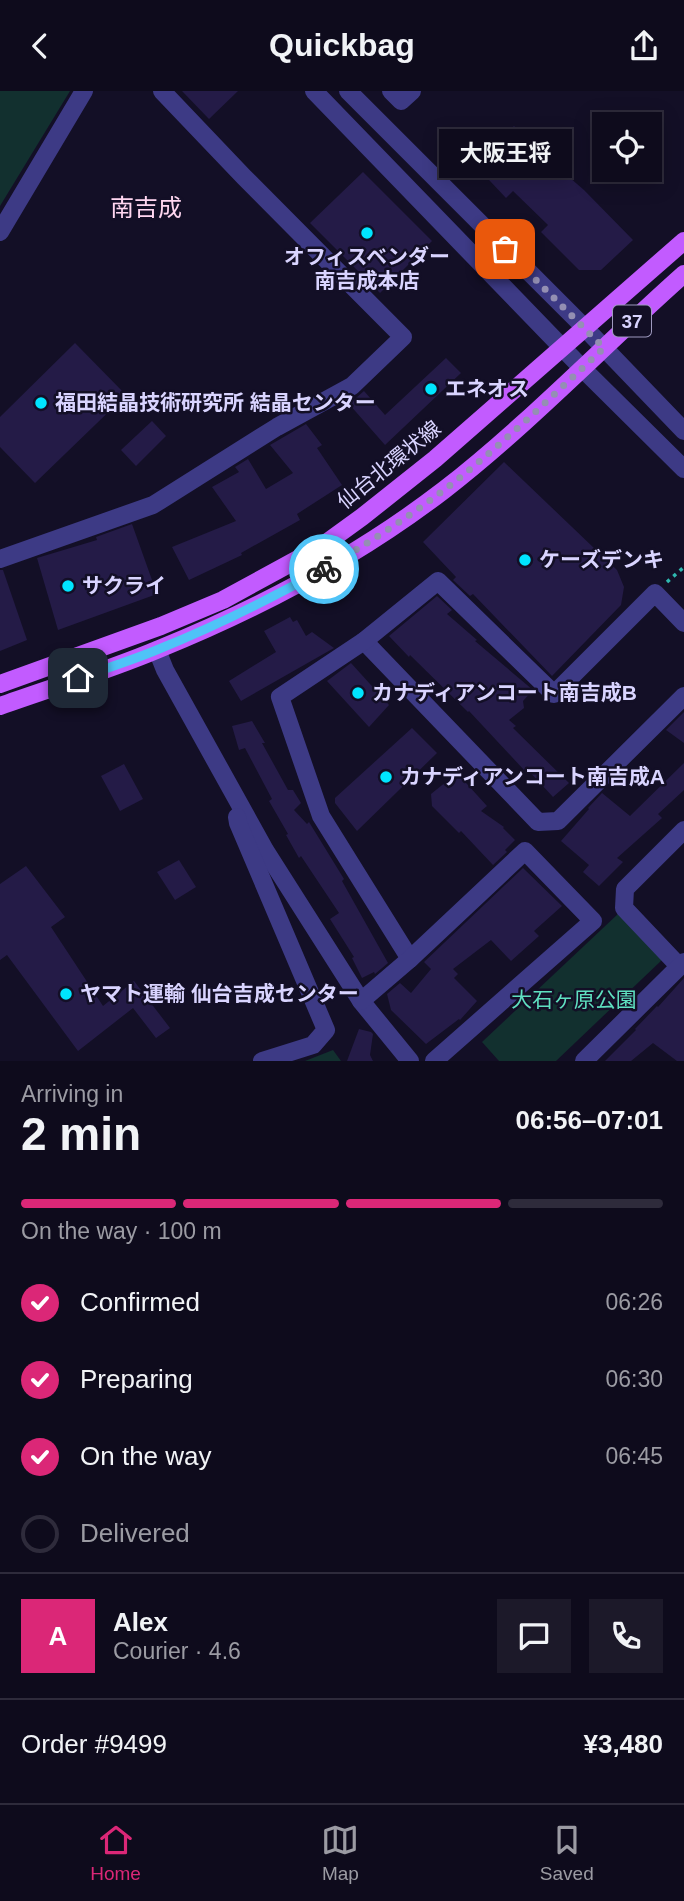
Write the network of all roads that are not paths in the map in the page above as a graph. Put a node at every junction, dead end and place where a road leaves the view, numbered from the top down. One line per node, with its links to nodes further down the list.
1 (84, 91): 7 (street)
2 (162, 91): 16 (street)
3 (314, 91): 11 (street)
4 (348, 91): 10 (street)
5 (391, 91): 6 (street)
6 (412, 91)
7 (0, 232)
8 (684, 241): 10 (main road, 仙台北環状線 / 37)
9 (684, 274): 12 (main road, 37)
10 (584, 327): 11 (main road, 仙台北環状線 / 37); 12 (street)
11 (562, 347): 13 (street); 20 (main road, 仙台北環状線 / 37)
12 (604, 348): 13 (main road, 37); 14 (street)
13 (582, 369): 15 (street); 19 (main road, 37)
14 (684, 432)
15 (684, 469)
16 (0, 559)
17 (684, 622): 18 (street)
18 (364, 641): 21 (street); 25 (street)
19 (157, 650): 22 (main road, 37); 23 (street)
20 (0, 684)
21 (684, 696)
22 (0, 706)
23 (235, 795): 27 (street); 28 (street)
24 (684, 830): 26 (street)
25 (410, 959): 27 (street); 30 (street)
26 (682, 964): 31 (street)
27 (361, 1001): 29 (street)
28 (262, 1061)
29 (410, 1061)
30 (434, 1061)
31 (584, 1061)

